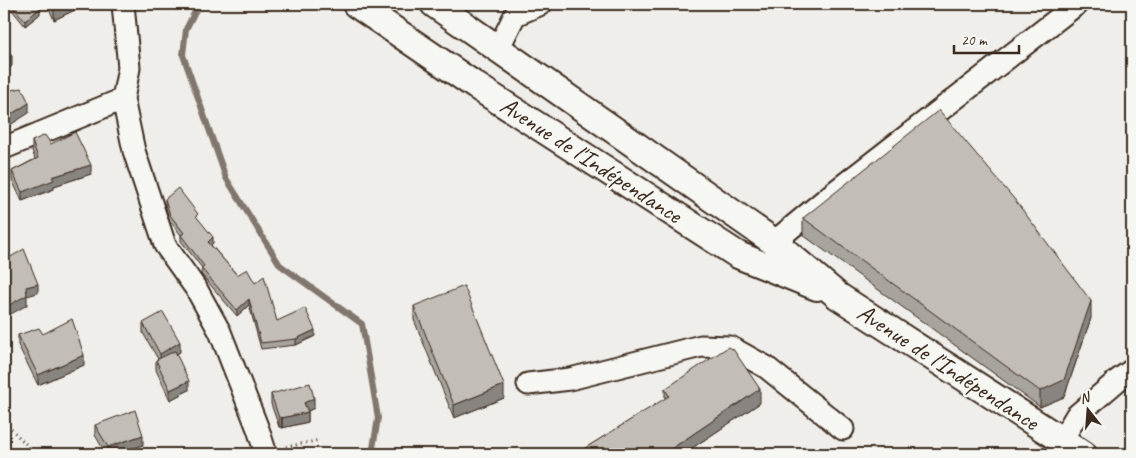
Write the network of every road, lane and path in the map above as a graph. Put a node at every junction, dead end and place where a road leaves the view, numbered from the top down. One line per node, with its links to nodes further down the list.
1 (123, 4): 8 (street)
2 (356, 4): 11 (main road, Avenue de l'Indépendance)
3 (434, 4): 7 (main road, Avenue de l'Indépendance)
4 (541, 4): 6 (street)
5 (1077, 4): 10 (street)
6 (517, 9): 7 (street)
7 (498, 48): 10 (main road, Avenue de l'Indépendance)
8 (122, 99): 9 (street); 18 (street)
9 (4, 148)
10 (774, 242): 11 (main road, Avenue de l'Indépendance)
11 (838, 296): 16 (main road, Avenue de l'Indépendance)
12 (1132, 370): 16 (street)
13 (528, 384): 15 (street)
14 (4, 422): 17 (path)
15 (843, 429)
16 (1062, 440): 19 (main road, Avenue de l'Indépendance)
17 (36, 454)
18 (266, 454)
19 (1083, 454)

